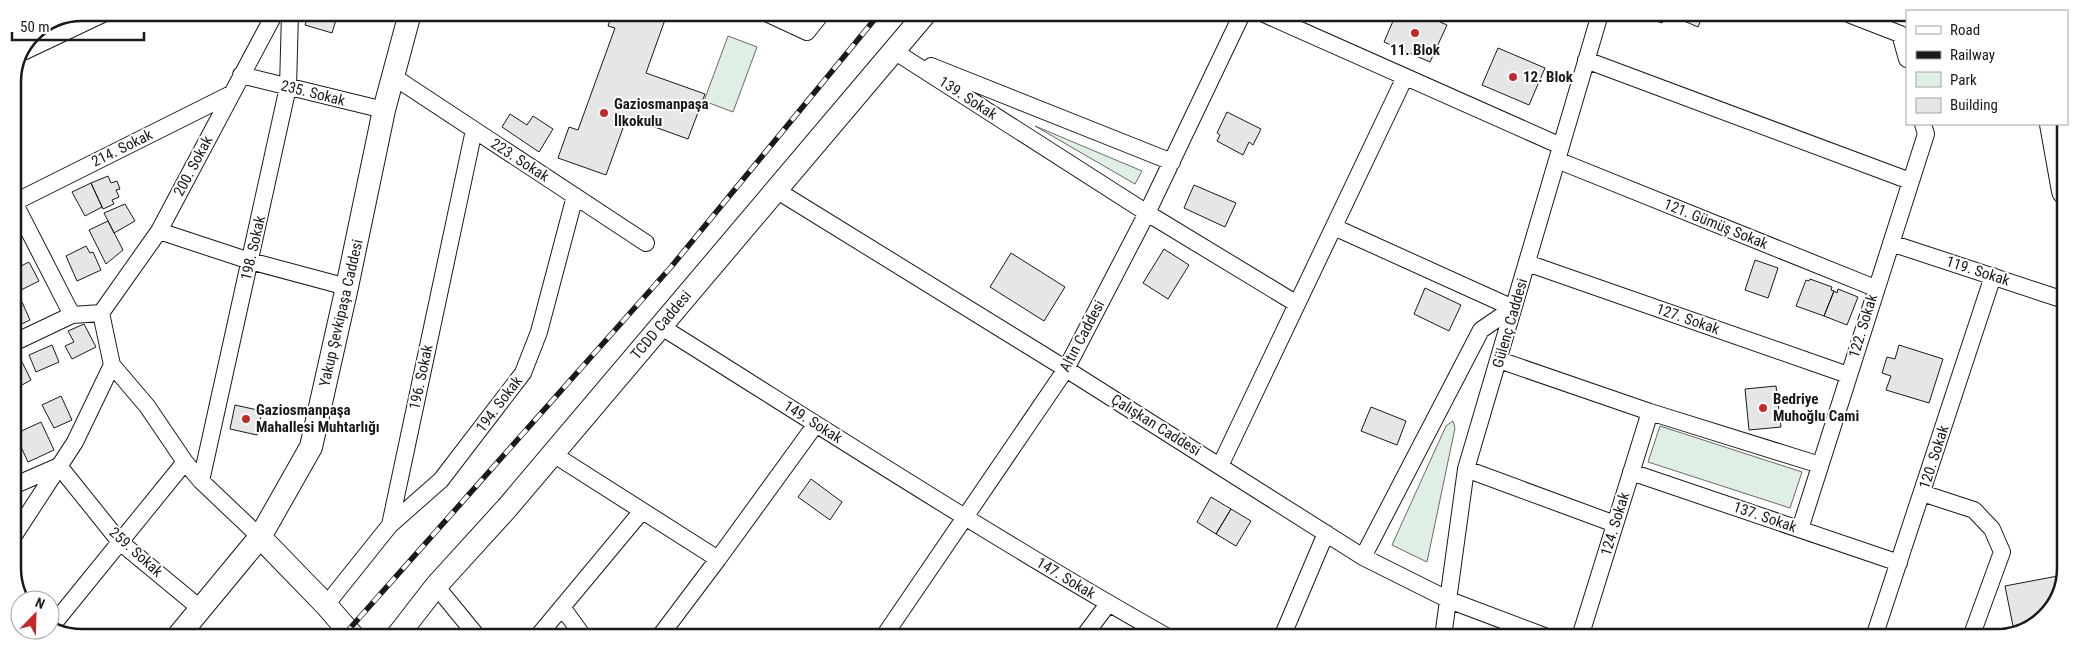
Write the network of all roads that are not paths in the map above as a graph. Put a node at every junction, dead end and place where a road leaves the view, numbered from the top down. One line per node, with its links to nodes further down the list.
1 (87, 21): 12 (street)
2 (271, 21): 16 (street, 200. Sokak)
3 (290, 21): 19 (street, 198. Sokak)
4 (408, 21): 17 (main road, Yakup Şevkipaşa Caddesi)
5 (784, 21): 6 (street)
6 (816, 21)
7 (919, 21): 13 (main road, TCDD Caddesi)
8 (1239, 21): 27 (street, Altın Caddesi)
9 (1280, 21): 18 (street, 121. Gümüş Sokak)
10 (1598, 21): 15 (street, Gülenç Caddesi)
11 (1866, 21): 14 (street)
12 (31, 48)
13 (894, 51): 27 (street, 139. Sokak); 29 (main road, TCDD Caddesi); 32 (street, 139. Sokak)
14 (1906, 55)
15 (1586, 60): 26 (street, Gülenç Caddesi); 28 (street)
16 (241, 75): 19 (street, 235. Sokak); 20 (street, 200. Sokak)
17 (394, 77): 21 (main road, Yakup Şevkipaşa Caddesi); 24 (street, 223. Sokak)
18 (1405, 77): 26 (street, 121. Gümüş Sokak); 34 (street)
19 (288, 87): 21 (street, 235. Sokak); 38 (street, 198. Sokak)
20 (231, 94): 31 (street, 214. Sokak); 35 (street, 200. Sokak)
21 (384, 110): 41 (main road, Yakup Şevkipaşa Caddesi)
22 (1924, 125): 28 (street, 122. Sokak)
23 (2052, 125): 25 (highway)
24 (474, 130): 30 (street, 223. Sokak); 70 (street, 196. Sokak)
25 (2057, 149)
26 (1559, 153): 39 (street, Gülenç Caddesi); 42 (street, 121. Gümüş Sokak)
27 (1172, 162): 32 (street, Altın Caddesi)
28 (1910, 181): 37 (street, 122. Sokak)
29 (776, 190): 48 (main road, TCDD Caddesi); 52 (street, Çalışkan Caddesi)
30 (574, 196): 36 (street, 223. Sokak); 70 (street, 194. Sokak)
31 (21, 198)
32 (1147, 213): 44 (street, 139. Sokak); 52 (street, Altın Caddesi)
33 (21, 217): 47 (street)
34 (1334, 227): 44 (street); 45 (street)
35 (159, 231): 38 (street); 46 (street, 200. Sokak)
36 (646, 243)
37 (1891, 243): 40 (street, 119. Sokak); 42 (street, 122. Sokak)
38 (250, 261): 41 (street); 63 (street, 198. Sokak)
39 (1527, 263): 45 (street, Gülenç Caddesi); 53 (street, 127. Sokak)
40 (1993, 276): 43 (street, 119. Sokak); 65 (street, 120. Sokak)
41 (347, 287): 73 (main road, Yakup Şevkipaşa Caddesi)
42 (1875, 288): 53 (street, 122. Sokak)
43 (2057, 298)
44 (1297, 304): 60 (street)
45 (1513, 308): 50 (street, Gülenç Caddesi); 75 (street)
46 (101, 312): 47 (street); 51 (street)
47 (72, 316): 49 (street)
48 (660, 326): 55 (street, 149. Sokak); 56 (main road, TCDD Caddesi)
49 (21, 339)
50 (1499, 360): 54 (street); 61 (street, Gülenç Caddesi)
51 (112, 364): 57 (street); 59 (street)
52 (1066, 369): 60 (street, Çalışkan Caddesi); 67 (street, Altın Caddesi)
53 (1848, 375): 58 (street, 122. Sokak)
54 (1650, 412): 58 (street); 62 (street, 124. Sokak)
55 (816, 424): 67 (street, 149. Sokak); 76 (street)
56 (552, 454): 66 (street); 78 (main road, TCDD Caddesi)
57 (185, 462): 63 (street); 74 (street)
58 (1820, 465): 71 (street, 122. Sokak)
59 (58, 466): 64 (street); 68 (street); 74 (street, 259. Sokak)
60 (1220, 466): 72 (street, Çalışkan Caddesi)
61 (1466, 469): 69 (street); 79 (street, Gülenç Caddesi)
62 (1631, 472): 69 (street, 124. Sokak); 71 (street, 137. Sokak)
63 (201, 481): 73 (street)
64 (21, 482)
65 (1922, 493): 77 (street, 120. Sokak); 100 (street)
66 (642, 511): 76 (street); 82 (street)
67 (966, 518): 80 (street, 147. Sokak); 92 (street, Altın Caddesi)
68 (21, 524)
69 (1615, 524): 98 (street, 124. Sokak)
70 (390, 525): 81 (street, 196. Sokak)
71 (1800, 529): 77 (street, 137. Sokak)
72 (1326, 533): 75 (street, Çalışkan Caddesi); 95 (street)
73 (260, 538): 81 (main road); 83 (main road, Yakup Şevkipaşa Caddesi)
74 (120, 542): 83 (street, 259. Sokak); 84 (street)
75 (1363, 557): 79 (street, Çalışkan Caddesi)
76 (718, 559): 91 (street)
77 (1899, 563): 99 (street, 120. Sokak)
78 (436, 586): 87 (main road, TCDD Caddesi); 88 (street)
79 (1449, 600): 96 (street, Gülenç Caddesi); 97 (street, Çalışkan Caddesi)
80 (1108, 604): 93 (street); 94 (street, 147. Sokak)
81 (326, 605): 86 (main road)
82 (562, 607): 89 (street); 90 (street)
83 (201, 608): 85 (main road, Yakup Şevkipaşa Caddesi)
84 (60, 616)
85 (184, 629)
86 (347, 629)
87 (403, 629)
88 (472, 629)
89 (544, 629)
90 (578, 629)
91 (665, 629)
92 (889, 629)
93 (1089, 629)
94 (1153, 629)
95 (1285, 629)
96 (1444, 629)
97 (1526, 629)
98 (1582, 629)
99 (1877, 629)
100 (1974, 629)

